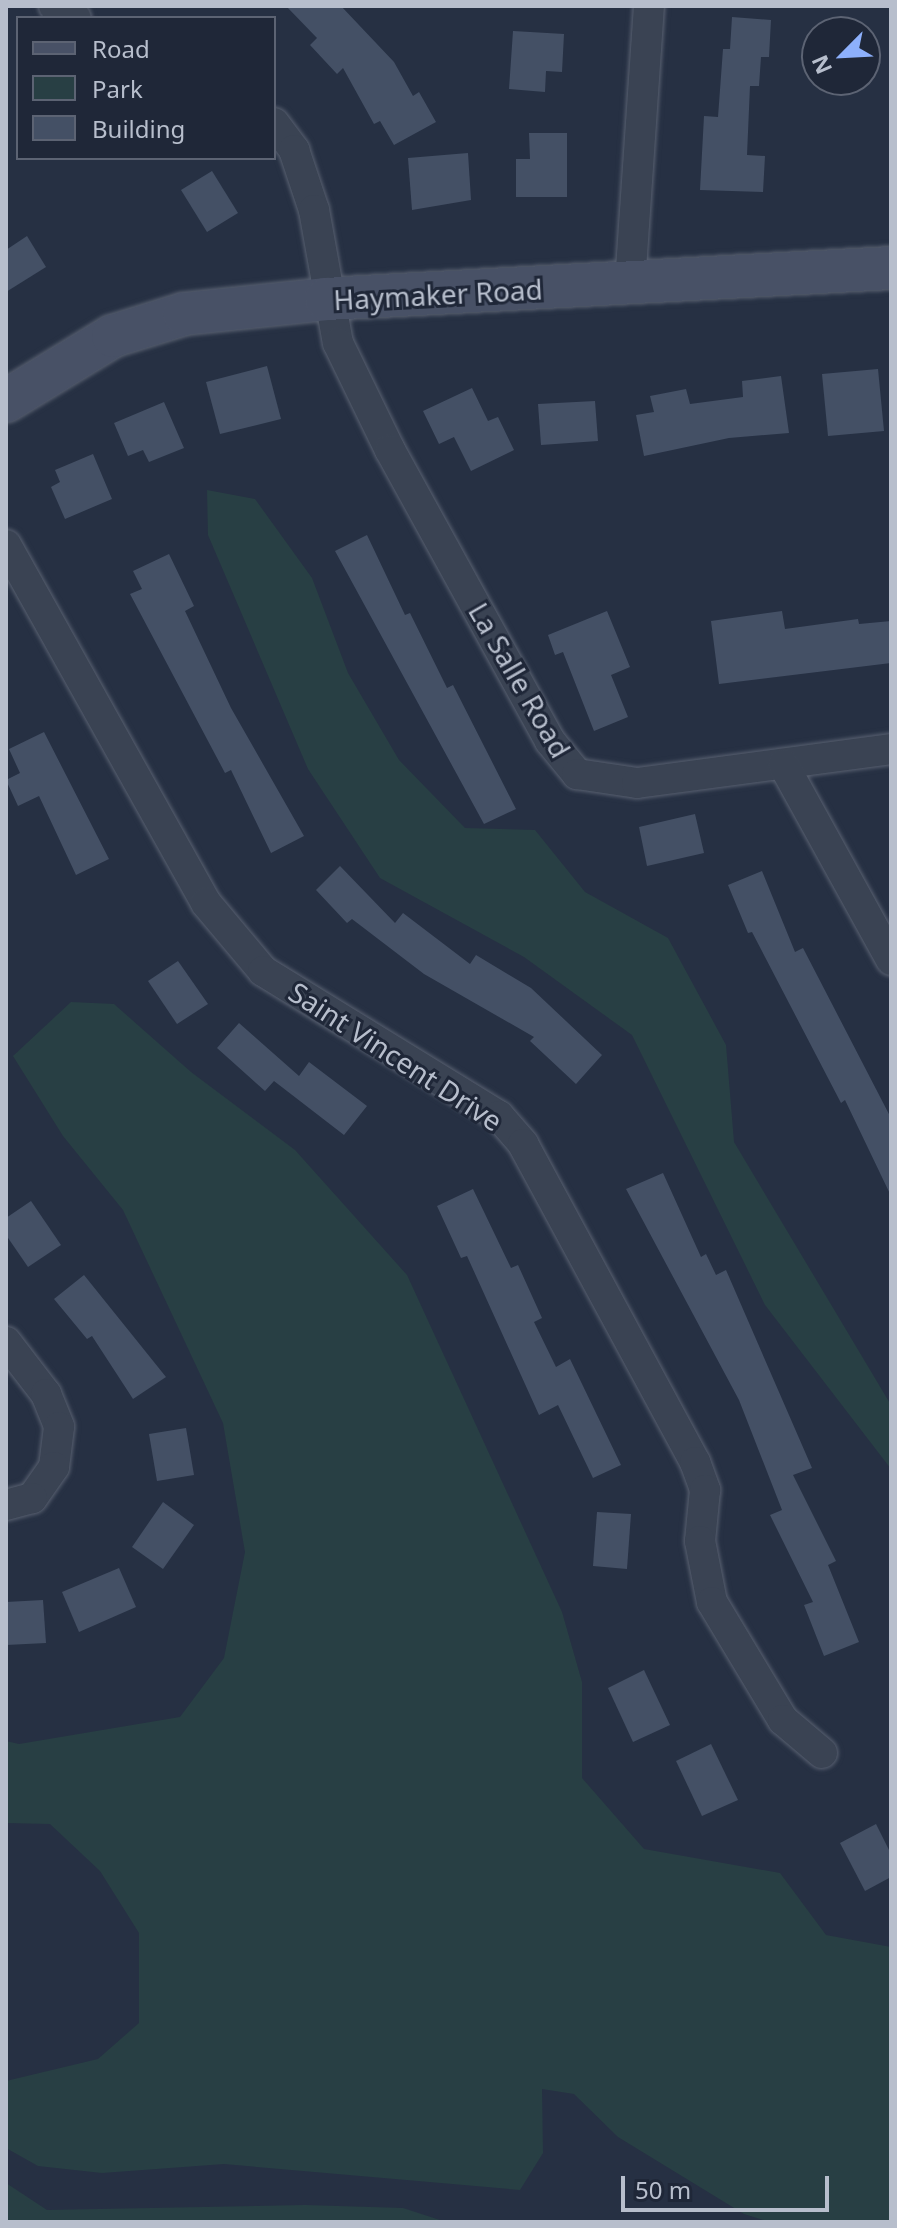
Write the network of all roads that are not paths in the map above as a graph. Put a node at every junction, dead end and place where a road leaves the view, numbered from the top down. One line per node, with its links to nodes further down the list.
1 (54, 6): 3 (street)
2 (649, 6): 6 (street)
3 (72, 16)
4 (276, 126): 7 (street, La Salle Road)
5 (891, 268): 6 (main road, Haymaker Road)
6 (630, 284): 7 (main road, Haymaker Road)
7 (326, 299): 8 (main road, Haymaker Road); 11 (street, La Salle Road)
8 (6, 401)
9 (6, 545): 15 (street, Saint Vincent Drive)
10 (891, 749): 11 (street, La Salle Road)
11 (783, 764): 12 (street)
12 (891, 960)
13 (6, 1342): 14 (street)
14 (6, 1505)
15 (822, 1753)

